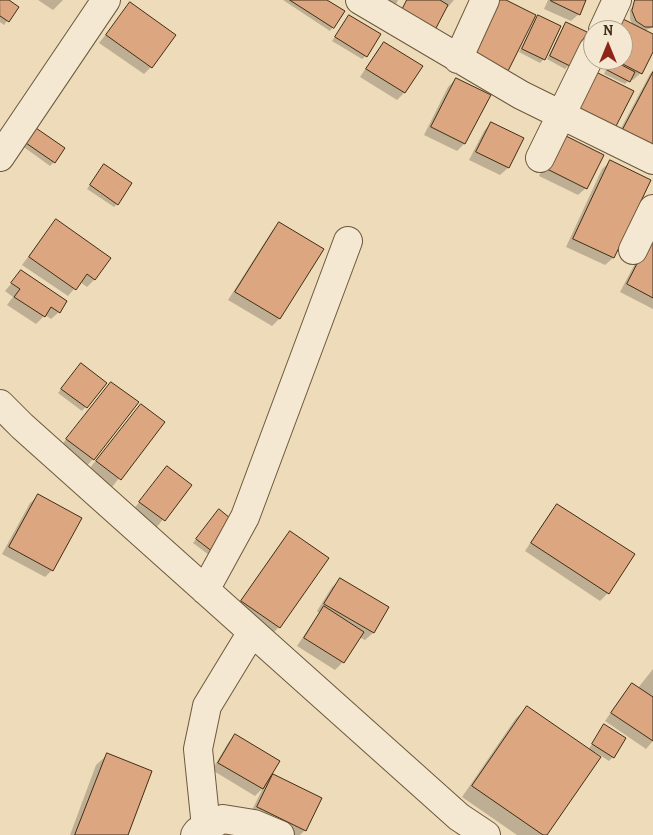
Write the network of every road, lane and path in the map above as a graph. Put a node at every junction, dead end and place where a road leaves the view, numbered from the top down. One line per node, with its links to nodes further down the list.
1 (106, 0): 9 (street)
2 (360, 0): 6 (street)
3 (486, 0): 6 (street)
4 (617, 0): 5 (street)
5 (608, 20)
6 (458, 59): 8 (street)
7 (583, 70): 8 (street)
8 (561, 115): 10 (street); 11 (street)
9 (0, 157)
10 (540, 158)
11 (653, 160)
12 (653, 209): 14 (street)
13 (348, 241): 16 (street)
14 (633, 250)
15 (0, 404): 16 (street)
16 (205, 590): 17 (street)
17 (252, 632): 18 (street); 20 (street)
18 (200, 831): 19 (street)
19 (280, 835)
20 (486, 835)

